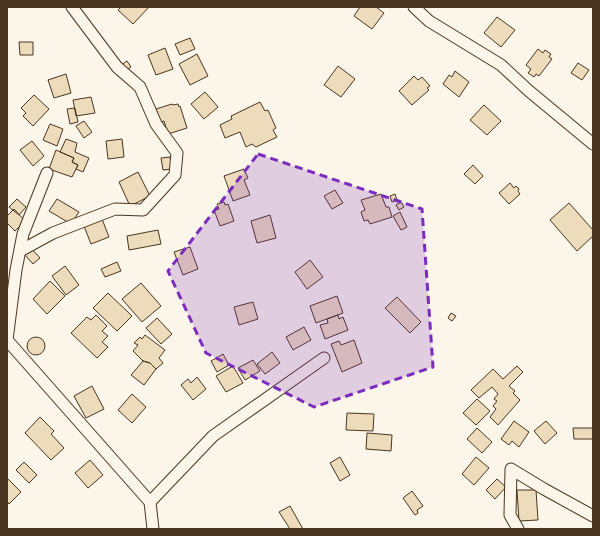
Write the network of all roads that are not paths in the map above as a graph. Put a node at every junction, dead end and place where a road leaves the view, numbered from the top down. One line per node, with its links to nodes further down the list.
1 (72, 7): 5 (street)
2 (414, 7): 3 (street)
3 (593, 144)
4 (47, 172): 5 (street)
5 (20, 251): 6 (street)
6 (7, 340): 8 (street)
7 (324, 358): 8 (street)
8 (150, 502): 11 (street)
9 (510, 515): 10 (street); 12 (street); 13 (street)
10 (593, 516)
11 (153, 529)
12 (509, 529)
13 (518, 529)

